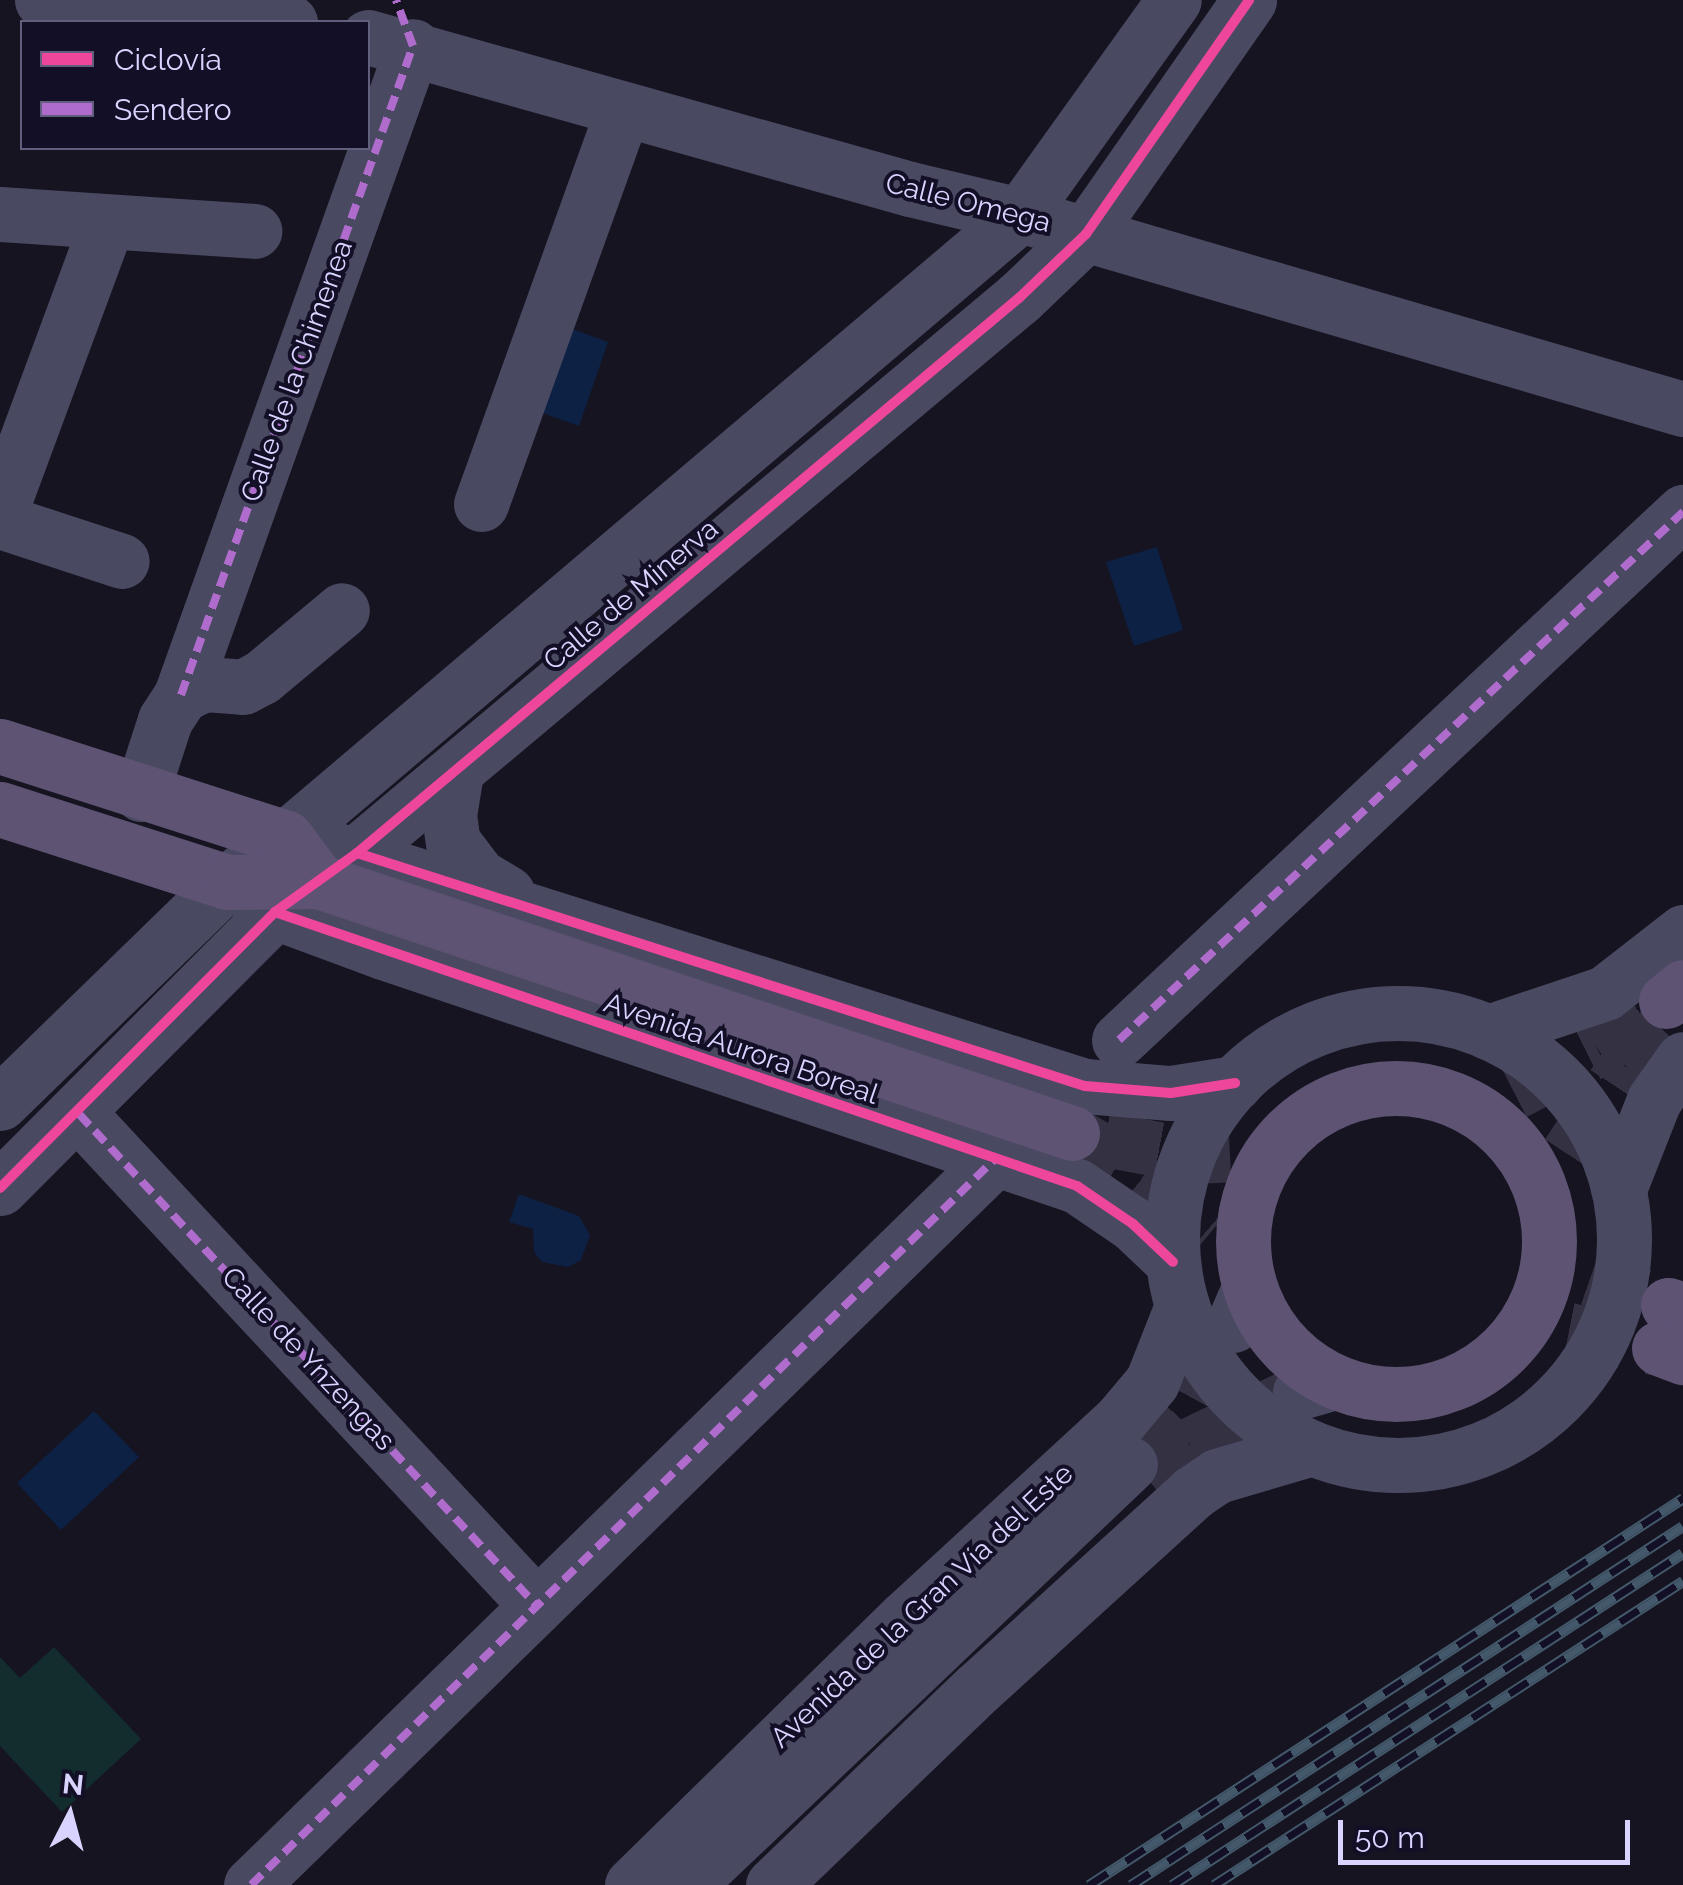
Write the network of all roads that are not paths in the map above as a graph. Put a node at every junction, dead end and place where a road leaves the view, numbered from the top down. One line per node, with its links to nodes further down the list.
1 (42, 0): 4 (street)
2 (1174, 0): 10 (street, Calle de Minerva)
3 (1249, 0): 13 (street, Calle de Minerva)
4 (267, 20)
5 (392, 28): 6 (street, Calle de la Chimenea); 7 (street, Calle Omega)
6 (370, 97)
7 (623, 110): 10 (street, Calle Omega); 15 (street)
8 (353, 150): 21 (street, Calle de la Chimenea)
9 (0, 214): 11 (street)
10 (1020, 215): 13 (street, Calle Omega); 26 (street, Calle de Minerva)
11 (107, 223): 12 (street); 16 (street)
12 (254, 231)
13 (1086, 234): 14 (street, Calle Omega); 23 (street, Calle de Minerva)
14 (1683, 409)
15 (481, 504)
16 (0, 512)
17 (1683, 512): 33 (street)
18 (0, 521): 19 (street)
19 (122, 561)
20 (342, 610): 21 (street)
21 (180, 695): 24 (street, Calle de la Chimenea)
22 (0, 746): 24 (main road)
23 (456, 772): 28 (street, Calle de Minerva); 29 (street)
24 (141, 794): 26 (main road)
25 (0, 808): 27 (main road)
26 (286, 838): 27 (street, Calle de Minerva); 28 (main road)
27 (226, 882): 28 (main road); 35 (street, Calle de Minerva)
28 (317, 882): 29 (street); 36 (street, Calle de Minerva); 37 (main road); 41 (street, Avenida Aurora Boreal)
29 (540, 913): 34 (street)
30 (1683, 932): 32 (street)
31 (1678, 1015): 43 (street)
32 (1488, 1032): 34 (street); 43 (street)
33 (1119, 1040)
34 (1235, 1083): 45 (street)
35 (0, 1103)
36 (79, 1114): 42 (street, Calle de Minerva); 47 (street, Calle de Ynzengas)
37 (1072, 1133)
38 (1282, 1138): 39 (main road); 44 (main road); 45 (main road)
39 (1230, 1154)
40 (1568, 1154): 44 (main road)
41 (996, 1158): 45 (street, Avenida Aurora Boreal); 47 (street)
42 (0, 1188)
43 (1618, 1189): 46 (street)
44 (1562, 1243): 45 (main road)
45 (1215, 1280): 46 (street); 49 (street, Avenida de la Gran Vía del Este)
46 (1312, 1448): 52 (street)
47 (536, 1605): 48 (street)
48 (250, 1885)
49 (632, 1885)
50 (686, 1885): 51 (street, Avenida de la Gran Vía del Este)
51 (715, 1885)
52 (774, 1885)

